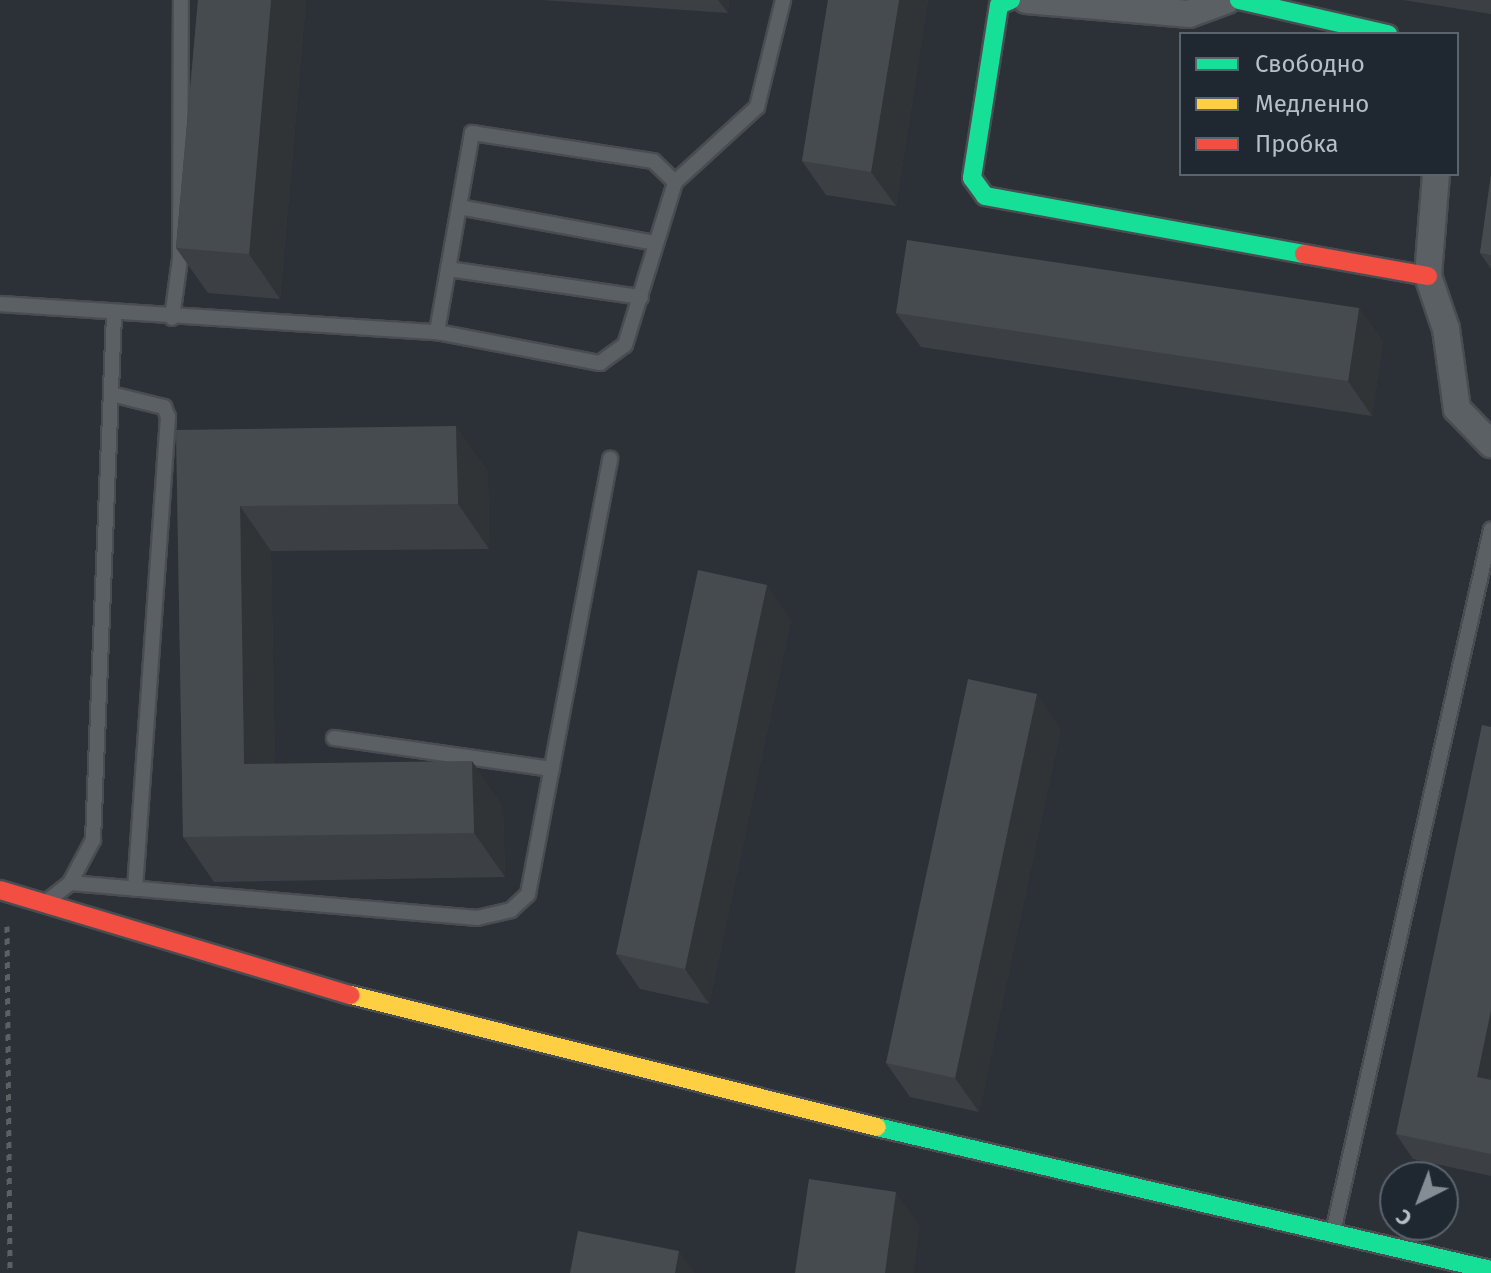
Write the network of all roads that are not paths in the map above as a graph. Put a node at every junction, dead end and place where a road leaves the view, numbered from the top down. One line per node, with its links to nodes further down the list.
1 (181, 0): 17 (lane)
2 (783, 0): 9 (lane)
3 (1011, 0): 13 (street)
4 (1026, 0): 5 (street)
5 (1227, 0)
6 (1239, 0): 7 (street)
7 (1379, 32)
8 (1436, 176): 13 (street)
9 (675, 182): 10 (lane); 11 (lane)
10 (459, 207): 11 (lane); 12 (lane)
11 (656, 243): 14 (lane)
12 (448, 269): 14 (lane); 18 (lane)
13 (1428, 276): 20 (street)
14 (641, 297): 18 (lane)
15 (0, 304): 16 (lane)
16 (114, 315): 17 (lane); 19 (lane)
17 (172, 318): 18 (lane)
18 (437, 332)
19 (111, 394): 25 (lane); 26 (lane)
20 (1491, 444)
21 (610, 459): 24 (lane)
22 (1491, 530): 29 (lane)
23 (334, 738): 24 (lane)
24 (552, 769): 26 (lane)
25 (70, 883): 26 (lane); 28 (lane)
26 (135, 889)
27 (4, 891): 28 (street)
28 (46, 903): 29 (street)
29 (1333, 1233): 30 (street)
30 (1491, 1270)

